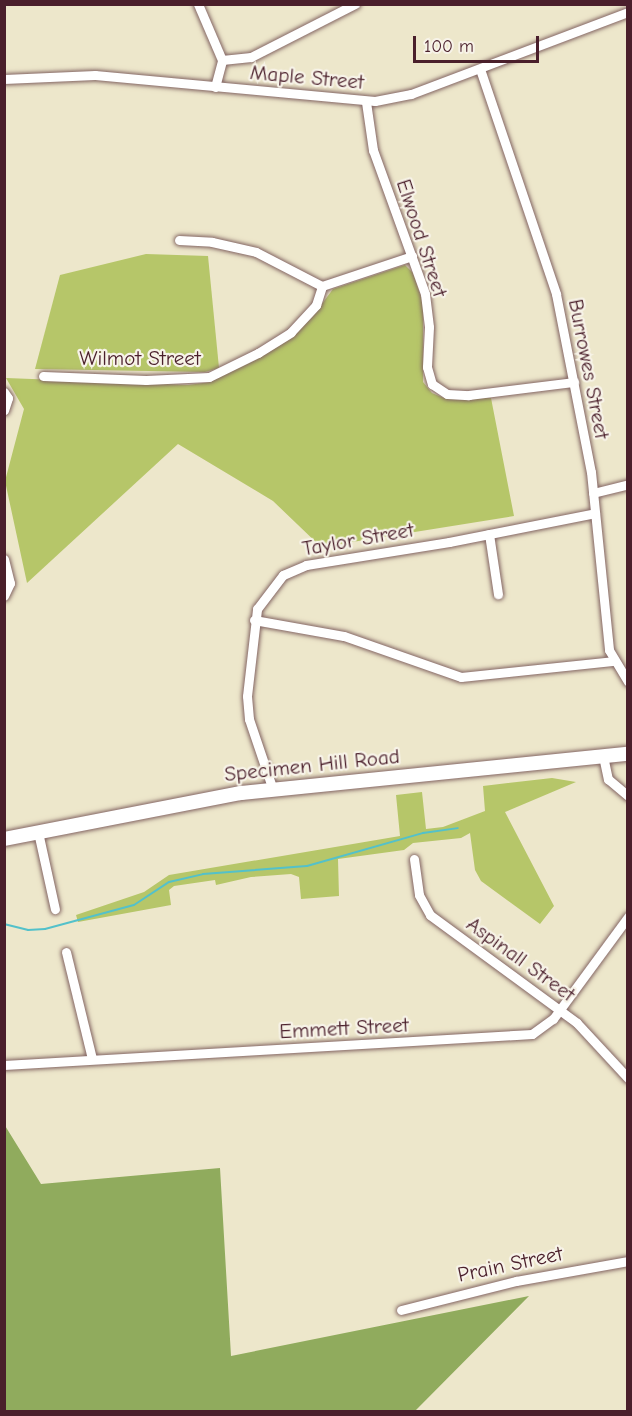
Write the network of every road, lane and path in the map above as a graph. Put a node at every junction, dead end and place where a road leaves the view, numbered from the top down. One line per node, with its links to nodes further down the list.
1 (198, 4): 4 (street)
2 (355, 4): 4 (street)
3 (627, 12): 5 (street, Maple Street)
4 (222, 60): 7 (street)
5 (480, 69): 8 (street, Maple Street); 13 (street, Burrowes Street)
6 (4, 79): 7 (street, Maple Street)
7 (215, 87): 8 (street, Maple Street)
8 (366, 102): 10 (street, Elwood Street)
9 (179, 240): 11 (street)
10 (412, 256): 11 (street); 13 (street, Elwood Street)
11 (322, 286): 12 (street, Wilmot Street)
12 (43, 376)
13 (574, 382): 17 (street, Burrowes Street)
14 (5, 393): 15 (street)
15 (4, 410)
16 (627, 484): 17 (street)
17 (593, 493): 18 (street, Burrowes Street)
18 (595, 513): 19 (street, Taylor Street); 24 (street, Burrowes Street)
19 (489, 534): 22 (street); 23 (street, Taylor Street)
20 (4, 559): 21 (street)
21 (7, 593)
22 (498, 594)
23 (255, 620): 24 (street); 28 (street, Taylor Street)
24 (612, 661): 25 (street, Burrowes Street)
25 (627, 682)
26 (627, 754): 27 (main road, Specimen Hill Road)
27 (603, 756): 28 (main road, Specimen Hill Road); 29 (street)
28 (273, 790): 30 (main road, Specimen Hill Road)
29 (627, 796)
30 (38, 832): 31 (main road, Specimen Hill Road); 33 (street)
31 (4, 839)
32 (414, 859): 36 (street, Aspinall Street)
33 (55, 909)
34 (627, 916): 36 (street, Emmett Street)
35 (66, 952): 37 (street)
36 (560, 1011): 37 (street, Emmett Street); 39 (street, Aspinall Street)
37 (92, 1059): 38 (street, Emmett Street)
38 (4, 1065)
39 (627, 1078)
40 (627, 1261): 41 (street, Prain Street)
41 (401, 1310)

